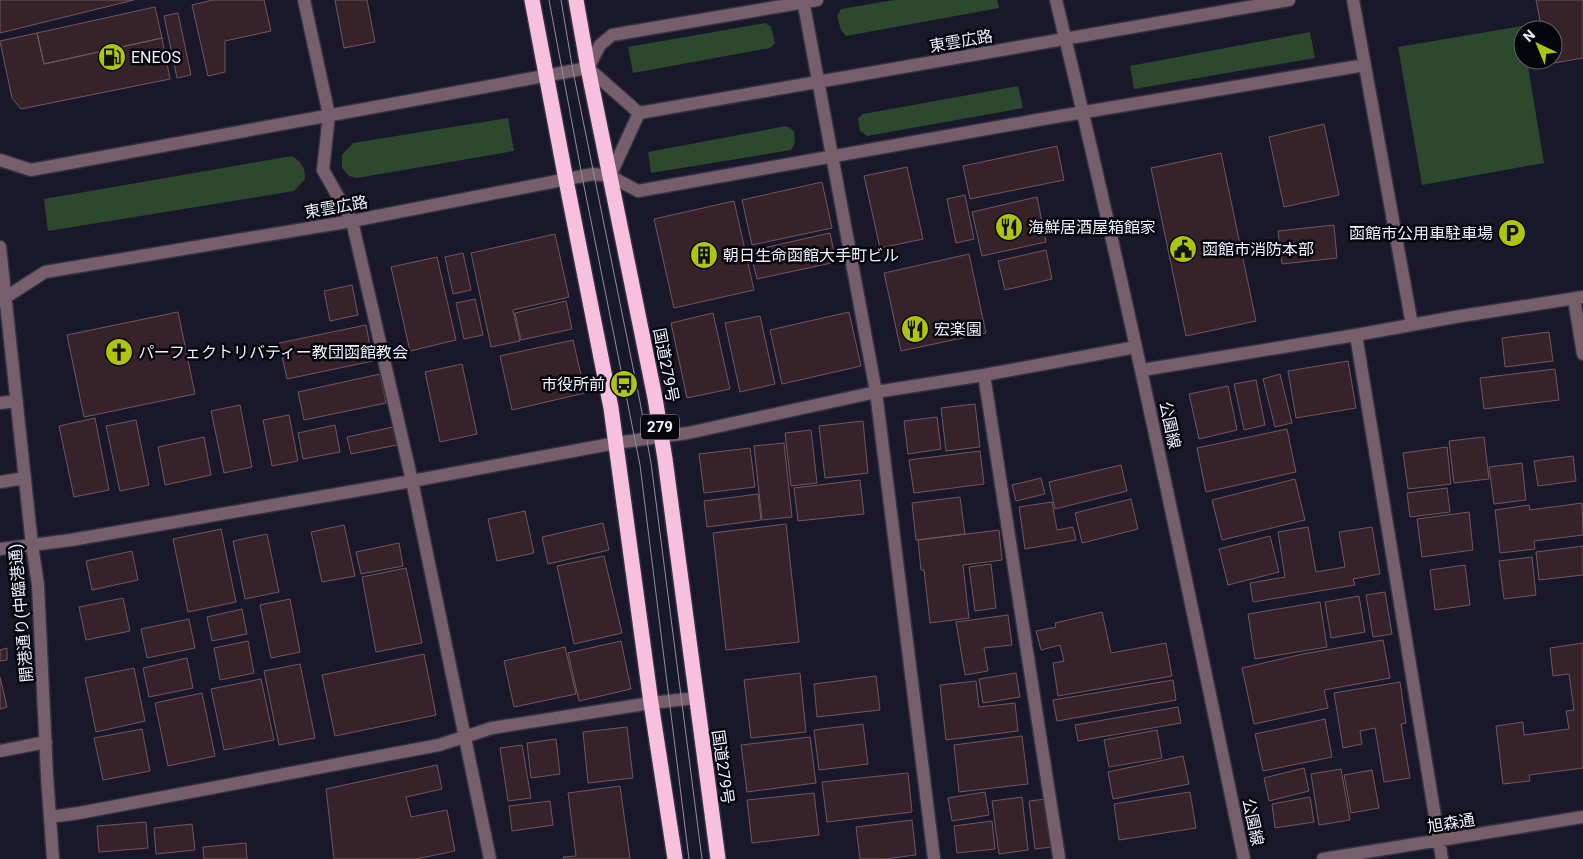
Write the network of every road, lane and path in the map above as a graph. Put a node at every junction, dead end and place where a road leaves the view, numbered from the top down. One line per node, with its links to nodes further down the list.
1 (304, 0): 16 (street)
2 (532, 0): 12 (highway)
3 (576, 0): 11 (highway, 国道279号 / 279)
4 (817, 0): 8 (street)
5 (1056, 0): 9 (street, 公園線)
6 (1289, 0): 9 (street, 東雲広路)
7 (1353, 0): 10 (street)
8 (803, 1): 11 (street); 13 (street)
9 (1065, 38): 13 (street, 東雲広路); 15 (street, 公園線)
10 (1365, 65): 15 (street); 25 (street)
11 (588, 68): 12 (street); 14 (street); 19 (highway, 国道279号 / 279)
12 (546, 75): 16 (street); 20 (highway)
13 (818, 83): 14 (street, 東雲広路); 17 (street)
14 (639, 113): 19 (street)
15 (1084, 113): 17 (street); 27 (street, 公園線)
16 (329, 115): 18 (street); 21 (street)
17 (832, 157): 19 (street); 31 (street)
18 (0, 160)
19 (610, 176): 20 (street, 東雲広路); 34 (highway, 国道279号 / 279)
20 (566, 180): 21 (street, 東雲広路); 35 (highway)
21 (352, 221): 24 (street, 東雲広路); 37 (street)
22 (0, 246): 24 (street, 開港通り(中臨港通))
23 (1578, 298): 25 (street); 28 (street)
24 (3, 300): 32 (street, 開港通り(中臨港通))
25 (1412, 325): 26 (street)
26 (1356, 335): 29 (street); 48 (street)
27 (1136, 347): 29 (street, 公園線); 30 (street)
28 (1583, 354)
29 (1142, 370): 55 (street, 公園線)
30 (984, 375): 31 (street); 49 (street)
31 (876, 392): 34 (street); 54 (street)
32 (17, 400): 33 (street); 36 (street, 開港通り(中臨港通))
33 (0, 403)
34 (661, 436): 35 (street); 41 (highway, 国道279号 / 279)
35 (616, 443): 37 (street); 42 (highway)
36 (25, 478): 38 (street); 39 (street, 開港通り(中臨港通))
37 (412, 481): 39 (street); 43 (street)
38 (0, 482)
39 (32, 545): 40 (street); 44 (street, 開港通り(中臨港通))
40 (0, 549)
41 (696, 698): 42 (street); 53 (highway, 国道279号 / 279)
42 (651, 702): 43 (street); 52 (highway)
43 (465, 736): 46 (street); 51 (street)
44 (46, 742): 45 (street); 46 (street, 開港通り(中臨港通))
45 (0, 750)
46 (50, 817): 50 (street, 開港通り(中臨港通))
47 (1583, 818): 48 (street, 旭森通)
48 (1439, 841): 56 (street, 旭森通); 57 (street)
49 (1059, 857)
50 (53, 859)
51 (490, 859)
52 (675, 859)
53 (718, 859)
54 (934, 859)
55 (1244, 859)
56 (1323, 859)
57 (1442, 859)

